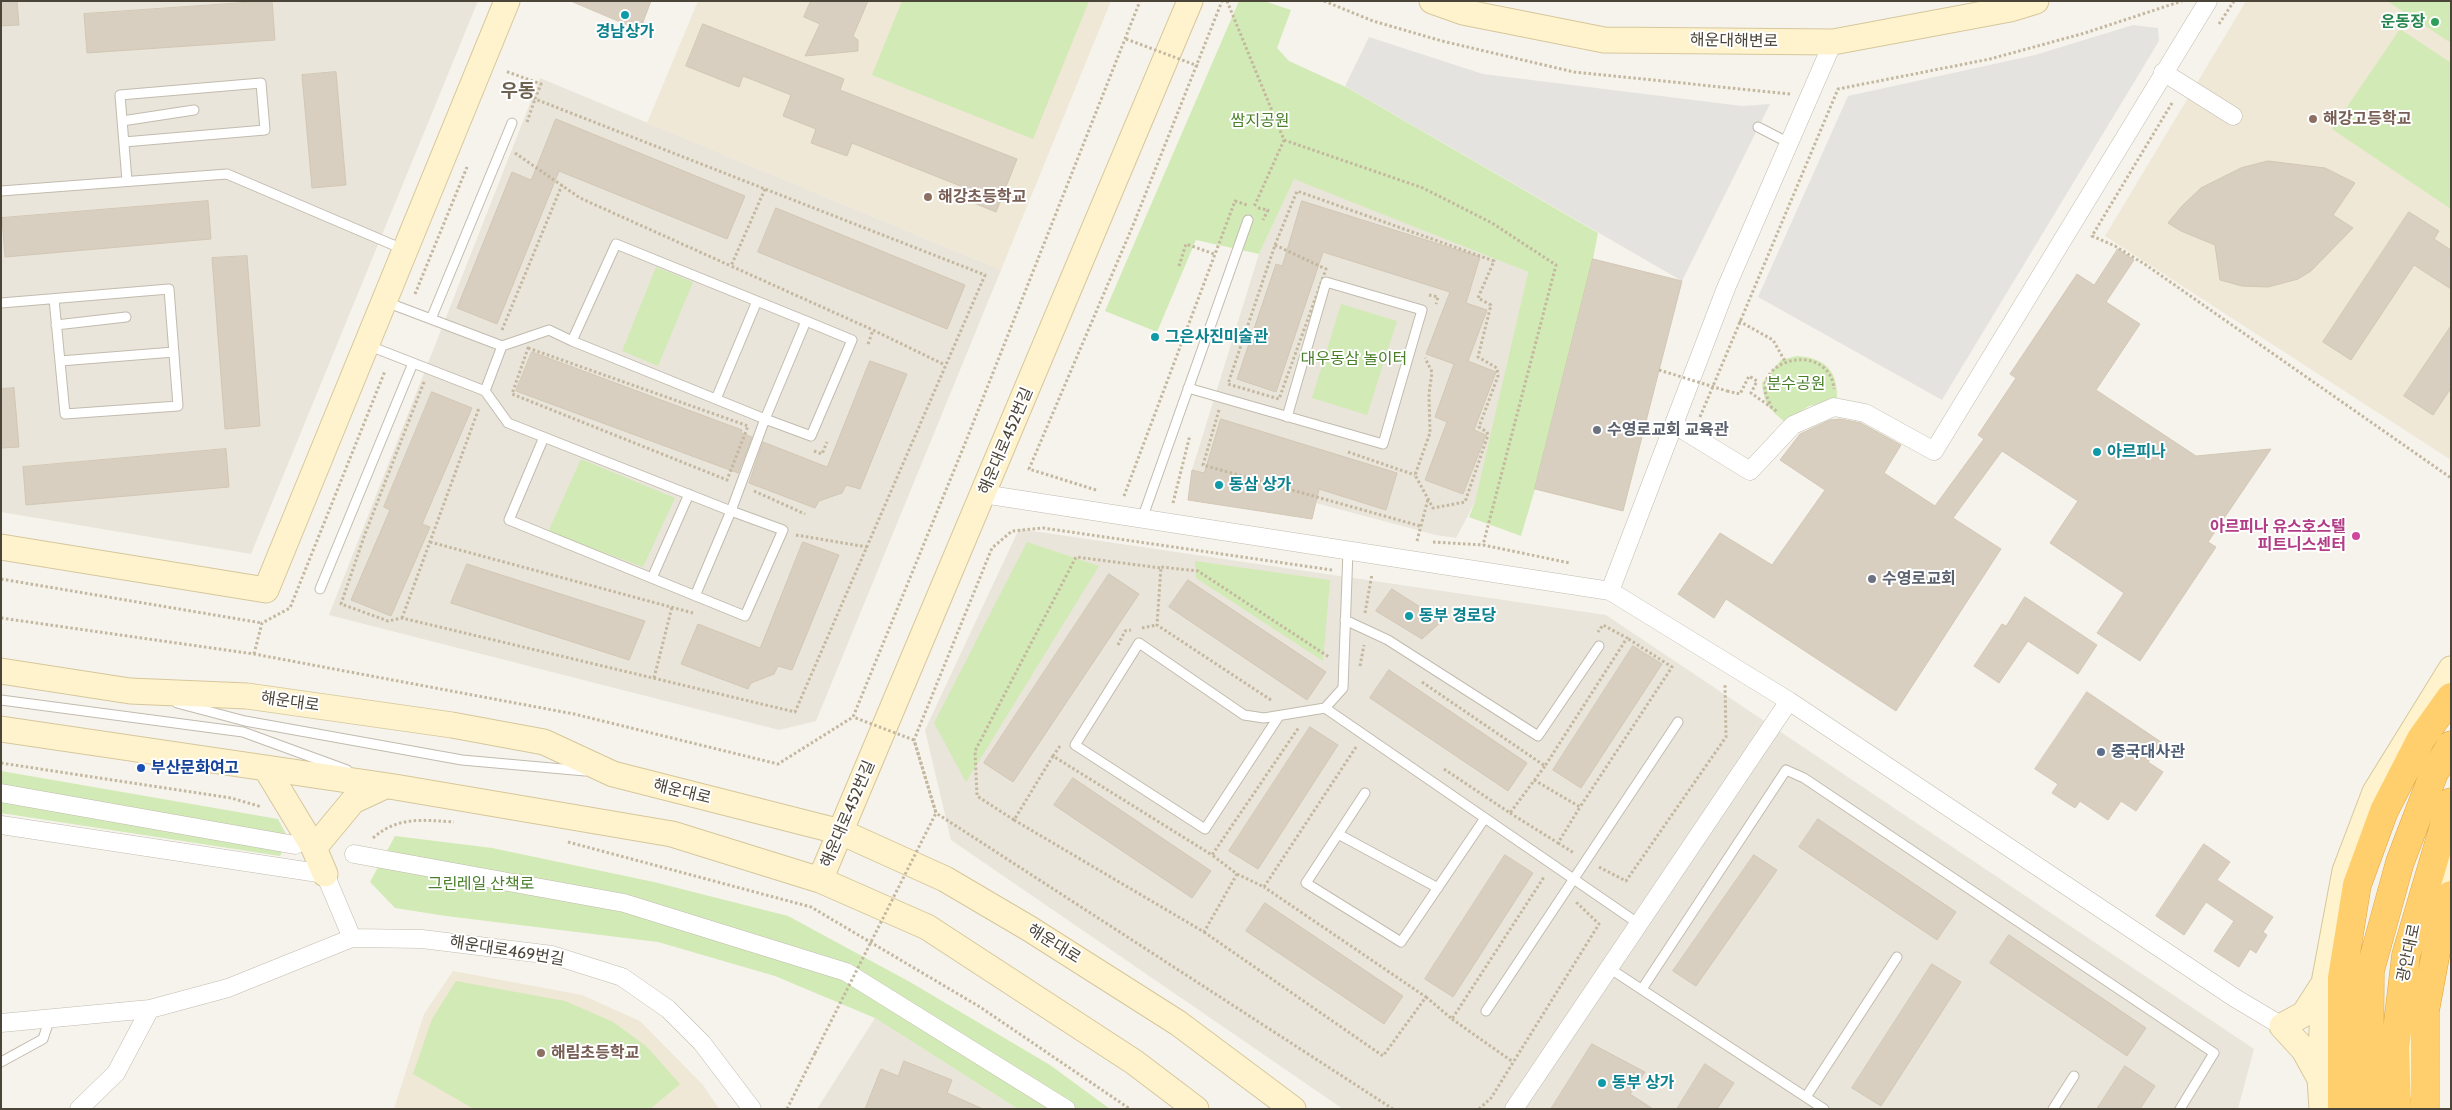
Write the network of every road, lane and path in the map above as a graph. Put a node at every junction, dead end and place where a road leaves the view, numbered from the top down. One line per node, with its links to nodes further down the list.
1 (507, 1): 34 (main road)
2 (1140, 1): 11 (path)
3 (1190, 1): 85 (main road, 해운대로452번길)
4 (1222, 1): 13 (path)
5 (1227, 1): 25 (path)
6 (1324, 1): 16 (path)
7 (1432, 1): 12 (main road, 해운대해변로)
8 (2036, 1): 12 (main road, 해운대해변로)
9 (2182, 1): 45 (path)
10 (2208, 1): 15 (street)
11 (1126, 39): 13 (path, bridge); 129 (path)
12 (1833, 42): 27 (street)
13 (1198, 66): 83 (path)
14 (505, 71): 17 (path)
15 (2163, 72): 20 (street); 76 (street)
16 (1795, 94)
17 (535, 99): 23 (path); 31 (path)
18 (2172, 103): 81 (path)
19 (194, 110): 21 (lane)
20 (2233, 116)
21 (122, 121): 26 (lane); 26 (lane)
22 (512, 123): 43 (lane)
23 (525, 126)
24 (1758, 127): 27 (lane)
25 (1284, 140): 35 (path); 93 (path)
26 (124, 142): 29 (lane)
27 (1789, 143): 76 (street)
28 (518, 144): 30 (path)
29 (127, 182): 32 (lane); 34 (lane)
30 (562, 185): 36 (path); 47 (path)
31 (766, 189): 36 (path); 121 (path)
32 (1, 192)
33 (1248, 220): 61 (lane)
34 (405, 250): 39 (main road)
35 (1214, 254): 37 (path); 86 (path)
36 (731, 266): 48 (path)
37 (1179, 266)
38 (54, 299): 41 (lane); 46 (lane); 52 (lane)
39 (384, 301): 43 (lane); 50 (main road)
40 (757, 301): 44 (lane); 49 (lane); 65 (lane)
41 (1, 303)
42 (126, 317): 46 (lane)
43 (431, 319): 51 (lane)
44 (806, 321): 74 (lane); 74 (lane)
45 (1739, 321): 55 (path); 75 (path)
46 (56, 325): 53 (lane)
47 (494, 327)
48 (873, 330)
49 (572, 341): 51 (lane); 65 (lane)
50 (367, 345): 54 (lane); 94 (main road)
51 (502, 346): 62 (lane)
52 (174, 352): 53 (lane); 53 (lane)
53 (60, 361)
54 (413, 363): 62 (lane); 103 (lane)
55 (1786, 363): 63 (path); 70 (path)
56 (1659, 370): 58 (path, bridge)
57 (384, 372): 110 (path)
58 (1683, 376): 60 (path); 70 (path, bridge)
59 (433, 383): 108 (path)
60 (1679, 385)
61 (1188, 388): 73 (lane); 91 (lane)
62 (485, 391): 78 (lane)
63 (1834, 393)
64 (512, 394): 64 (path)
65 (716, 399): 74 (lane)
66 (1279, 399): 66 (path)
67 (481, 403): 108 (path)
68 (1212, 405): 69 (path)
69 (1219, 408): 71 (path); 92 (path)
70 (1772, 408): 72 (path)
71 (1229, 411)
72 (1779, 414)
73 (1287, 417): 73 (lane)
74 (765, 419): 89 (lane)
75 (1698, 422)
76 (1675, 425): 104 (street)
77 (1192, 429): 88 (path)
78 (544, 437): 84 (lane); 101 (lane)
79 (1340, 449): 80 (path)
80 (1415, 475)
81 (2451, 478)
82 (753, 490): 90 (path)
83 (1104, 493)
84 (689, 494): 89 (lane); 101 (lane)
85 (983, 494): 91 (street); 153 (main road, 해운대로452번길)
86 (1123, 499)
87 (1428, 499): 92 (path)
88 (1182, 504)
89 (731, 511): 105 (lane); 105 (lane)
90 (805, 514)
91 (1142, 518): 95 (street)
92 (1420, 526): 93 (path)
93 (1483, 545): 96 (path)
94 (1, 547)
95 (1348, 550): 104 (street); 109 (lane)
96 (1578, 565)
97 (1161, 568): 111 (path); 117 (path); 150 (path)
98 (1339, 571): 133 (path)
99 (1371, 574): 100 (path)
100 (1381, 575)
101 (652, 578): 105 (lane)
102 (1, 579): 110 (path)
103 (320, 589)
104 (1610, 591): 126 (street)
105 (695, 596)
106 (672, 607): 121 (path)
107 (1, 618): 116 (path)
108 (402, 618): 121 (path)
109 (1345, 620): 113 (lane); 127 (lane)
110 (262, 623): 116 (path)
111 (1157, 625): 114 (path); 125 (path)
112 (1627, 638): 145 (path)
113 (1598, 646)
114 (1116, 648)
115 (1330, 648): 117 (path)
116 (254, 654): 129 (path)
117 (1329, 657): 118 (path)
118 (1332, 666)
119 (2451, 669): 178 (main road)
120 (1, 671): 153 (main road, 해운대로)
121 (654, 678)
122 (1725, 680): 162 (path)
123 (2451, 698): 206 (highway)
124 (1, 700): 141 (lane)
125 (1277, 701)
126 (1789, 701): 172 (street); 186 (street)
127 (1325, 708): 128 (lane); 149 (lane)
128 (1279, 716)
129 (853, 717): 133 (path, bridge)
130 (1304, 719): 160 (path)
131 (1678, 722): 166 (lane)
132 (1, 729): 139 (main road)
133 (914, 740): 148 (path)
134 (1063, 740): 137 (path)
135 (1351, 741): 168 (path)
136 (2451, 745): 207 (highway)
137 (1053, 756): 150 (path); 160 (path)
138 (1, 763): 146 (path)
139 (267, 770): 141 (main road); 157 (main road)
140 (1534, 780): 145 (path)
141 (390, 787): 157 (main road); 167 (main road)
142 (1, 793): 157 (street)
143 (1365, 793): 154 (lane)
144 (2451, 802): 208 (highway, 광안대로)
145 (1580, 807): 156 (path)
146 (265, 808)
147 (1510, 812): 156 (path)
148 (936, 813): 194 (path, bridge); 199 (path)
149 (1486, 818): 166 (lane); 169 (lane)
150 (1014, 820): 173 (path)
151 (455, 822): 159 (path)
152 (1, 825): 163 (street)
153 (842, 832): 167 (main road, 해운대로452번길); 198 (main road, 해운대로)
154 (1338, 834): 169 (lane); 169 (lane)
155 (567, 842): 196 (path)
156 (1558, 843): 158 (path)
157 (304, 847): 163 (main road)
158 (1576, 853)
159 (354, 854): 195 (street)
160 (1212, 855): 164 (path)
161 (2451, 856): 209 (main road)
162 (1599, 867)
163 (325, 874): 174 (street)
164 (1237, 874): 168 (path); 173 (path)
165 (1544, 876): 184 (path)
166 (1574, 879): 172 (lane); 182 (lane)
167 (820, 880): 197 (main road)
168 (1264, 887): 180 (path)
169 (1438, 888)
170 (2451, 895): 210 (highway, 광안대로)
171 (1574, 900): 188 (path)
172 (1639, 924): 177 (street)
173 (1204, 932): 180 (path)
174 (352, 938): 181 (street); 193 (street, 해운대로469번길)
175 (2451, 943): 211 (highway)
176 (1897, 957): 191 (lane)
177 (1609, 968): 179 (lane); 201 (street)
178 (2324, 983): 186 (main road); 190 (main road)
179 (1642, 989): 191 (lane); 204 (lane)
180 (1426, 997): 184 (path)
181 (150, 1009): 183 (street); 192 (street)
182 (1486, 1011)
183 (50, 1018): 185 (street); 187 (lane)
184 (1452, 1018): 188 (path)
185 (1, 1023)
186 (2282, 1026): 190 (main road)
187 (1, 1062)
188 (1513, 1062): 200 (path)
189 (2074, 1076): 203 (lane)
190 (2320, 1079): 205 (main road)
191 (1806, 1097): 202 (lane)
192 (79, 1109)
193 (752, 1109)
194 (787, 1109)
195 (1066, 1109)
196 (1130, 1109)
197 (1196, 1109)
198 (1293, 1109)
199 (1393, 1109)
200 (1479, 1109)
201 (1514, 1109)
202 (1824, 1109)
203 (2053, 1109)
204 (2180, 1109)
205 (2322, 1109)
206 (2342, 1109)
207 (2369, 1109)
208 (2397, 1109)
209 (2407, 1109)
210 (2426, 1109)
211 (2440, 1109)

